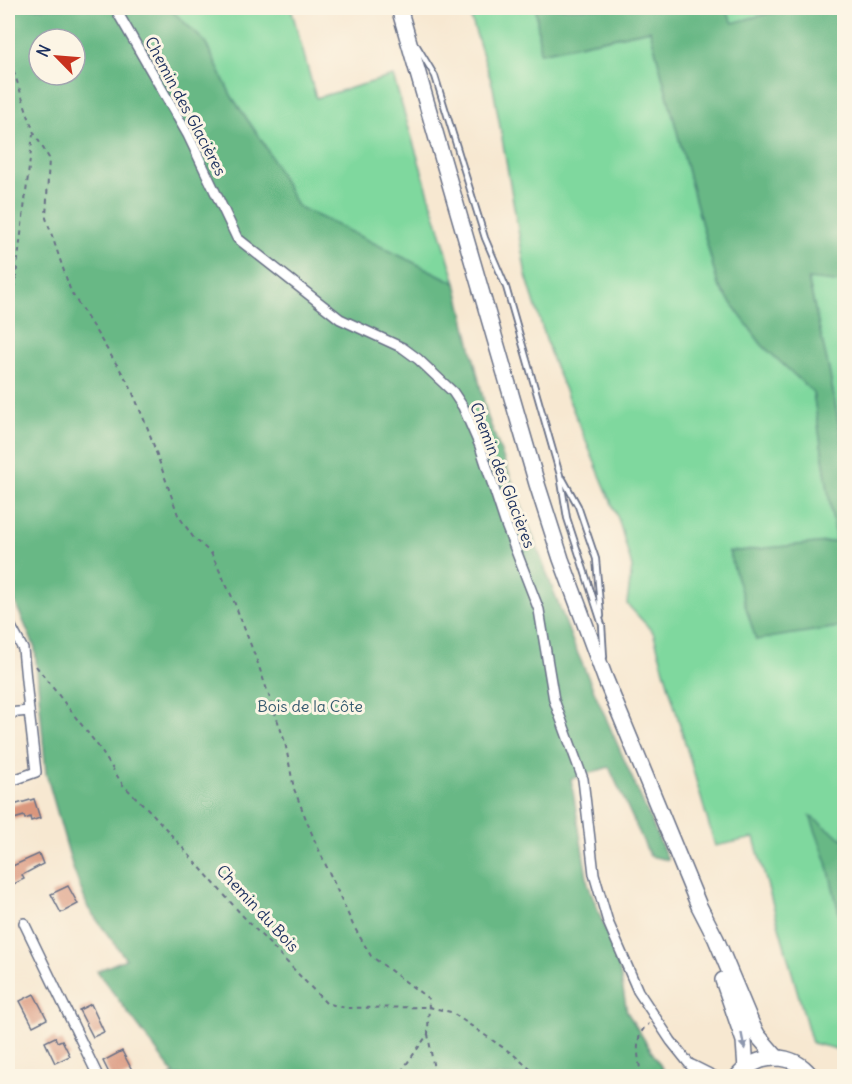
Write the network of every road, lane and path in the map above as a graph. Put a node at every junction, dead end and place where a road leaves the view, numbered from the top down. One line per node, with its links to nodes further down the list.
1 (115, 8): 18 (street, Chemin des Glacières)
2 (399, 8): 3 (main road)
3 (404, 26): 7 (lane); 11 (main road)
4 (8, 54): 5 (path)
5 (34, 133): 6 (path); 17 (path)
6 (8, 343)
7 (560, 475): 9 (lane); 9 (lane)
8 (8, 621): 10 (street)
9 (602, 625): 11 (lane)
10 (23, 649): 12 (street); 17 (path, Chemin du Bois)
11 (605, 678): 15 (main road)
12 (29, 711): 13 (street); 14 (street)
13 (8, 713)
14 (8, 782)
15 (699, 906): 20 (main road); 22 (main road, one-way to 22)
16 (24, 923): 23 (street)
17 (429, 1007): 19 (path); 26 (path, Chemin du Bois)
18 (655, 1019): 21 (street, Chemin des Glacières); 27 (path)
19 (428, 1034): 24 (path); 25 (path)
20 (777, 1058): 22 (main road); 30 (main road)
21 (689, 1062): 28 (street, Chemin des Glacières); 29 (street, Chemin des Glacières)
22 (742, 1073)
23 (98, 1077)
24 (404, 1077)
25 (435, 1077)
26 (538, 1077)
27 (641, 1077)
28 (699, 1077)
29 (714, 1077)
30 (811, 1077)

